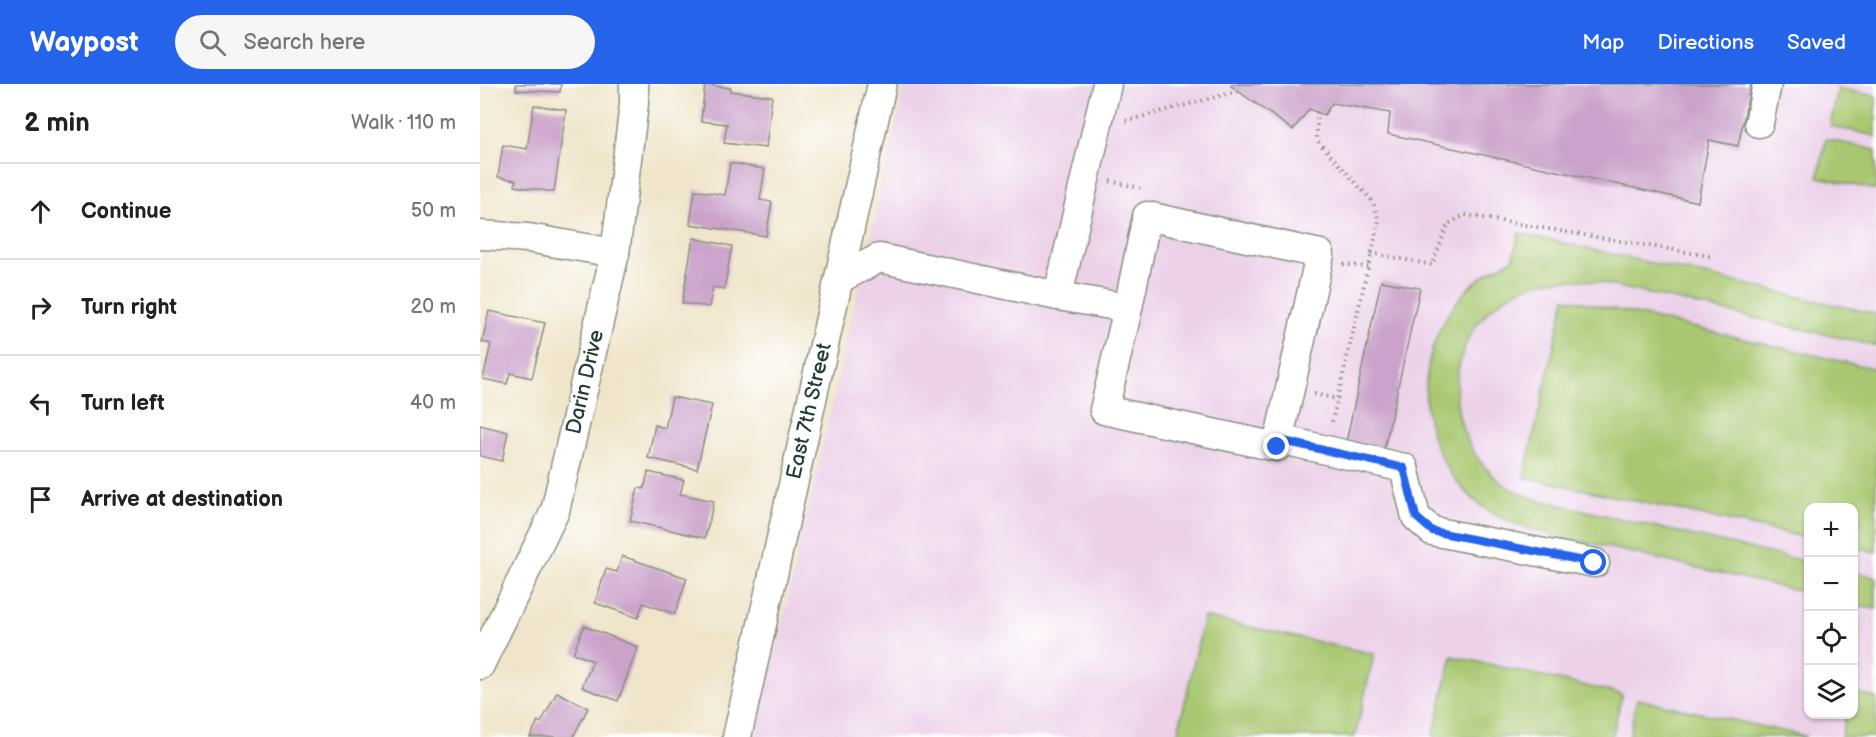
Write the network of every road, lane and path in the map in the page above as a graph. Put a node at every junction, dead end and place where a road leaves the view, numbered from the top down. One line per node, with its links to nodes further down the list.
1 (634, 84): 14 (street, Darin Drive)
2 (882, 84): 11 (street, East 7th Street)
3 (1107, 84): 18 (street)
4 (1767, 84): 8 (street)
5 (1238, 91): 7 (path)
6 (1317, 112): 13 (path)
7 (1116, 123)
8 (1759, 123)
9 (1103, 180): 10 (path)
10 (1140, 188)
11 (851, 223): 16 (street); 17 (street, East 7th Street)
12 (480, 235): 14 (street)
13 (1371, 253): 15 (path); 20 (path)
14 (615, 254): 23 (street, Darin Drive)
15 (1710, 256)
16 (879, 258): 17 (street); 18 (street)
17 (838, 279): 25 (street, East 7th Street)
18 (1058, 296): 19 (street)
19 (1128, 308): 21 (street); 21 (street)
20 (1329, 434)
21 (1279, 440): 22 (street)
22 (1594, 563)
23 (489, 623): 24 (street, Darin Drive)
24 (480, 665)
25 (737, 737)

